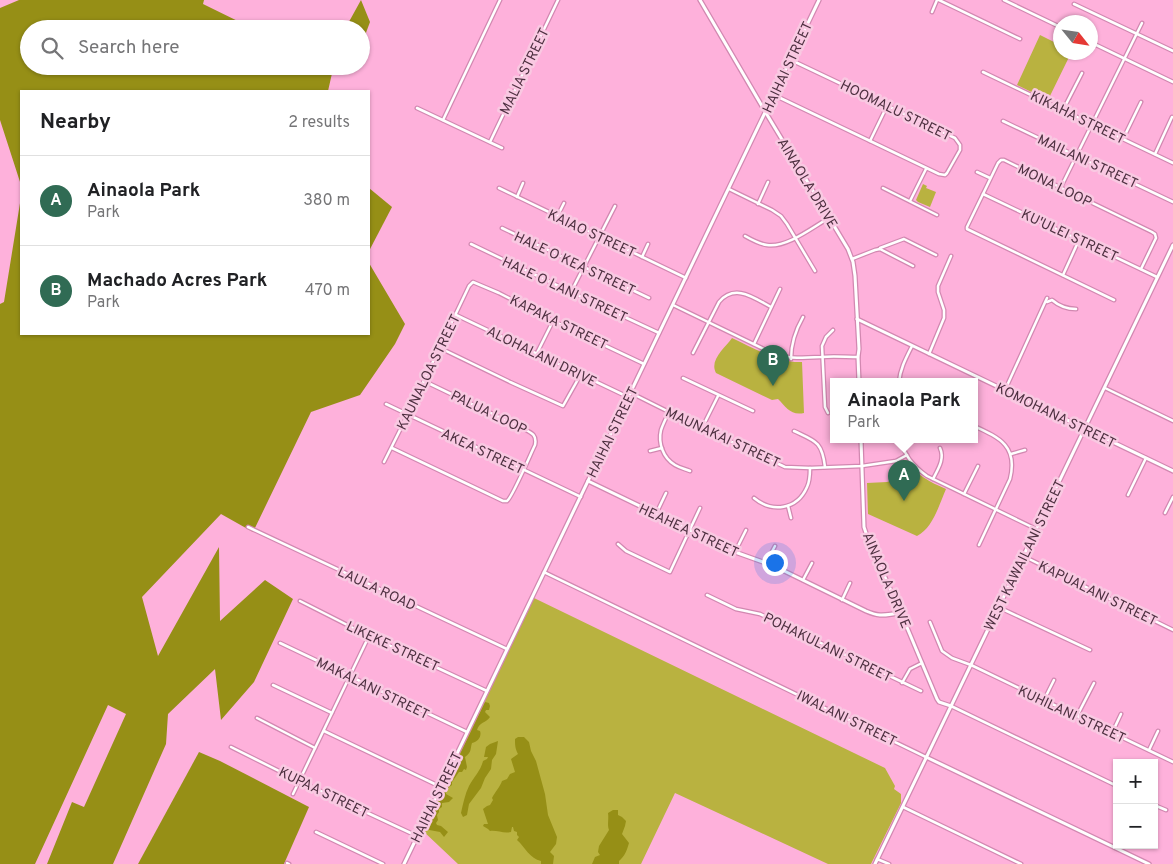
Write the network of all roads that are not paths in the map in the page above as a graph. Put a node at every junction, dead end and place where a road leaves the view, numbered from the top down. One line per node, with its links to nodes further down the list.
1 (500, 0): 27 (street)
2 (558, 0): 34 (street, MALIA STREET)
3 (700, 0): 25 (street, AINAOLA DRIVE)
4 (819, 0): 16 (street, HAIHAI STREET)
5 (938, 0): 8 (street); 12 (street)
6 (1004, 0): 9 (street)
7 (1074, 4): 11 (street)
8 (932, 12)
9 (1053, 24)
10 (1142, 24): 11 (street)
11 (1137, 34): 14 (street); 15 (street)
12 (1020, 39)
13 (1098, 46): 15 (street)
14 (1173, 51)
15 (1124, 58): 19 (street); 31 (street)
16 (791, 60): 20 (street, HAIHAI STREET); 22 (street, HOOMALU STREET)
17 (983, 72): 24 (street, KIKAHA STREET)
18 (1082, 73): 24 (street)
19 (1173, 82)
20 (774, 95): 25 (street, HAIHAI STREET); 33 (street, HOOMALU STREET)
21 (1141, 102): 32 (street)
22 (887, 106): 33 (street); 39 (street, HOOMALU STREET)
23 (417, 108): 27 (street)
24 (1063, 110): 31 (street, KIKAHA STREET)
25 (766, 113): 29 (street, HAIHAI STREET); 30 (street, AINAOLA DRIVE)
26 (1172, 117): 36 (street)
27 (443, 120): 34 (street)
28 (1003, 121): 37 (street, MAILANI STREET)
29 (760, 123): 30 (street); 47 (street, HAIHAI STREET)
30 (772, 123): 57 (street, AINAOLA DRIVE)
31 (1092, 124): 32 (street, KIKAHA STREET); 37 (street)
32 (1124, 139): 36 (street, KIKAHA STREET)
33 (870, 141): 39 (street, HOOMALU STREET)
34 (490, 142): 35 (street)
35 (502, 148)
36 (1154, 154): 38 (street, KIKAHA STREET)
37 (1077, 156): 46 (street); 51 (street, MAILANI STREET)
38 (1173, 163)
39 (926, 169): 50 (street)
40 (977, 172): 41 (street)
41 (990, 178): 46 (street, MONA LOOP); 48 (street, MONA LOOP)
42 (768, 182): 53 (street)
43 (523, 183): 49 (street)
44 (499, 188): 49 (street, KAIAO STREET)
45 (883, 188): 50 (street)
46 (1061, 188): 73 (street, MONA LOOP)
47 (729, 189): 53 (street); 77 (street, HAIHAI STREET)
48 (982, 194): 62 (street, KU'ULEI STREET); 75 (street, MONA LOOP)
49 (517, 197): 56 (street, KAIAO STREET)
50 (910, 201): 55 (street)
51 (1173, 202)
52 (564, 203): 56 (street)
53 (758, 204): 61 (street)
54 (615, 206): 60 (street)
55 (937, 215)
56 (557, 217): 60 (street, KAIAO STREET)
57 (829, 218): 61 (street); 70 (street, AINAOLA DRIVE)
58 (502, 228): 72 (street, HALE O KEA STREET)
59 (745, 236): 61 (street)
60 (599, 237): 69 (street, KAIAO STREET); 72 (street)
61 (795, 238): 74 (street)
62 (1079, 240): 73 (street, KU'ULEI STREET); 75 (street)
63 (472, 244): 80 (street, HALE O LANI STREET)
64 (648, 244): 69 (street)
65 (1173, 245): 76 (street, WEST KAWAILANI STREET)
66 (877, 250): 67 (street); 70 (street); 71 (street)
67 (936, 254)
68 (951, 256): 100 (street)
69 (642, 257): 77 (street, KAIAO STREET)
70 (852, 259): 90 (street, AINAOLA DRIVE)
71 (913, 266)
72 (584, 268): 80 (street); 81 (street, HALE O KEA STREET)
73 (1141, 269): 76 (street, KU'ULEI STREET)
74 (815, 270)
75 (1063, 275): 83 (street, MONA LOOP)
76 (1158, 277): 110 (street, WEST KAWAILANI STREET)
77 (686, 278): 85 (street, HAIHAI STREET)
78 (473, 282): 88 (street, KAUNALOA STREET); 91 (street, KAPAKA STREET)
79 (780, 289): 86 (street)
80 (571, 292): 94 (street, HALE O LANI STREET)
81 (649, 298)
82 (1047, 298): 84 (street)
83 (1114, 300)
84 (1045, 303): 87 (street); 111 (street)
85 (673, 305): 92 (street); 94 (street, HAIHAI STREET)
86 (771, 307): 92 (street); 95 (street)
87 (1076, 310)
88 (456, 314): 97 (street, KAUNALOA STREET); 98 (street, ALOHALANI DRIVE)
89 (803, 318): 103 (street)
90 (857, 319): 96 (street, KOMOHANA STREET); 102 (street, AINAOLA DRIVE)
91 (553, 321): 98 (street); 104 (street, KAPAKA STREET)
92 (708, 322): 95 (street); 99 (street)
93 (833, 330): 101 (street)
94 (659, 333): 104 (street, HAIHAI STREET)
95 (754, 344): 103 (street)
96 (912, 346): 100 (street, KOMOHANA STREET); 108 (street)
97 (440, 348): 105 (street); 109 (street, KAUNALOA STREET)
98 (537, 353): 105 (street, ALOHALANI DRIVE)
99 (693, 353)
100 (929, 354): 111 (street, KOMOHANA STREET)
101 (822, 357): 102 (street); 103 (street); 118 (street)
102 (858, 357): 107 (street, AINAOLA DRIVE)
103 (791, 359)
104 (644, 364): 112 (street, HAIHAI STREET)
105 (581, 374): 114 (street, ALOHALANI DRIVE)
106 (683, 378): 113 (street)
107 (859, 378)
108 (899, 378)
109 (424, 381): 119 (street, KAUNALOA STREET); 140 (street, PALUA LOOP)
110 (1105, 388): 120 (street); 123 (street, WEST KAWAILANI STREET)
111 (1005, 390): 123 (street, KOMOHANA STREET)
112 (631, 392): 114 (street, HAIHAI STREET); 117 (street, MAUNAKAI STREET)
113 (718, 395): 116 (street); 121 (street)
114 (628, 397): 144 (street, HAIHAI STREET)
115 (386, 404): 119 (street, AKEA STREET)
116 (753, 411)
117 (669, 412): 121 (street, MAUNAKAI STREET); 128 (street)
118 (828, 413)
119 (408, 414): 127 (street, KAUNALOA STREET); 140 (street, AKEA STREET)
120 (1173, 421)
121 (702, 428): 139 (street, MAUNAKAI STREET)
122 (978, 428): 132 (street)
123 (1084, 428): 134 (street, KOMOHANA STREET); 158 (street, WEST KAWAILANI STREET)
124 (794, 431): 138 (street)
125 (861, 443): 136 (street, AINAOLA DRIVE)
126 (902, 443): 133 (street)
127 (392, 448): 135 (street, KAUNALOA STREET); 140 (street, PALUA LOOP)
128 (662, 448): 131 (street); 141 (street)
129 (940, 448): 143 (street)
130 (1025, 450): 132 (street)
131 (650, 451)
132 (1011, 454): 153 (street)
133 (907, 455): 136 (street, MAUNAKAI STREET); 143 (street)
134 (1146, 458): 142 (street, KOMOHANA STREET); 147 (street)
135 (384, 462)
136 (862, 466): 138 (street, MAUNAKAI STREET); 175 (street, AINAOLA DRIVE)
137 (978, 466): 146 (street)
138 (825, 467): 139 (street, MAUNAKAI STREET)
139 (810, 468): 151 (street)
140 (523, 470): 148 (street, AKEA STREET)
141 (690, 471)
142 (1173, 471)
143 (933, 479): 146 (street)
144 (588, 481): 148 (street, HAIHAI STREET); 155 (street, HEAHEA STREET)
145 (666, 493): 155 (street)
146 (964, 494): 153 (street)
147 (1128, 496)
148 (580, 497): 168 (street, HAIHAI STREET)
149 (754, 498): 151 (street)
150 (1173, 498): 154 (street)
151 (788, 506): 156 (street)
152 (700, 508): 159 (street)
153 (996, 510): 158 (street); 162 (street)
154 (1165, 513)
155 (656, 514): 159 (street, HEAHEA STREET)
156 (791, 518)
157 (248, 527): 180 (street, LAULA ROAD)
158 (1036, 529): 165 (street, WEST KAWAILANI STREET)
159 (690, 530): 161 (street); 164 (street, HEAHEA STREET)
160 (746, 530): 164 (street)
161 (618, 544)
162 (979, 545)
163 (775, 546): 166 (street)
164 (735, 552): 166 (street, HEAHEA STREET)
165 (1023, 556): 174 (street, WEST KAWAILANI STREET); 177 (street, KAPUALANI STREET)
166 (766, 563): 169 (street, HEAHEA STREET)
167 (812, 563): 169 (street)
168 (544, 572): 180 (street, HAIHAI STREET); 204 (street, IWALANI STREET)
169 (802, 580): 172 (street, HEAHEA STREET)
170 (850, 583): 172 (street)
171 (707, 595): 186 (street, POHAKULANI STREET)
172 (842, 600): 175 (street, HEAHEA STREET)
173 (300, 601): 178 (street, LIKEKE STREET)
174 (998, 607): 181 (street); 183 (street, WEST KAWAILANI STREET)
175 (901, 613): 182 (street, AINAOLA DRIVE)
176 (930, 622): 183 (street, KUHILANI STREET)
177 (1173, 630)
178 (370, 636): 184 (street); 189 (street, LIKEKE STREET)
179 (280, 643): 184 (street, MAKALANI STREET)
180 (507, 649): 189 (street, HAIHAI STREET)
181 (1090, 650)
182 (922, 663): 186 (street, POHAKULANI STREET); 192 (street, AINAOLA DRIVE)
183 (971, 665): 191 (street, KUHILANI STREET); 192 (street, WEST KAWAILANI STREET)
184 (350, 677): 193 (street); 199 (street, MAKALANI STREET)
185 (1054, 680): 191 (street)
186 (902, 683): 190 (street, POHAKULANI STREET)
187 (1094, 683): 195 (street)
188 (273, 685): 193 (street)
189 (487, 691): 199 (street, HAIHAI STREET)
190 (920, 691)
191 (1044, 700): 195 (street, KUHILANI STREET)
192 (951, 706): 204 (street, WEST KAWAILANI STREET); 207 (street)
193 (332, 713): 197 (street)
194 (1121, 714): 200 (street)
195 (1078, 716): 200 (street, KUHILANI STREET)
196 (258, 718): 202 (street)
197 (324, 730): 202 (street); 208 (street)
198 (1158, 731): 203 (street)
199 (467, 732): 208 (street, HAIHAI STREET)
200 (1112, 733): 203 (street, KUHILANI STREET)
201 (231, 747): 206 (street, KUPAA STREET)
202 (315, 748): 206 (street)
203 (1149, 750): 205 (street, KUHILANI STREET)
204 (926, 757): 210 (street, WEST KAWAILANI STREET); 221 (street, IWALANI STREET)
205 (1173, 762)
206 (299, 781): 209 (street); 214 (street, KUPAA STREET)
207 (1113, 784)
208 (441, 787): 214 (street, HAIHAI STREET)
209 (293, 794)
210 (902, 807): 215 (street, WEST KAWAILANI STREET); 220 (street)
211 (1158, 807): 212 (street)
212 (1166, 810)
213 (316, 832): 216 (street)
214 (417, 836): 217 (street, HAIHAI STREET)
215 (877, 859): 218 (street, WEST KAWAILANI STREET); 219 (street)
216 (383, 864)
217 (404, 864)
218 (874, 864)
219 (888, 864)
220 (1021, 864)
221 (1149, 864)

